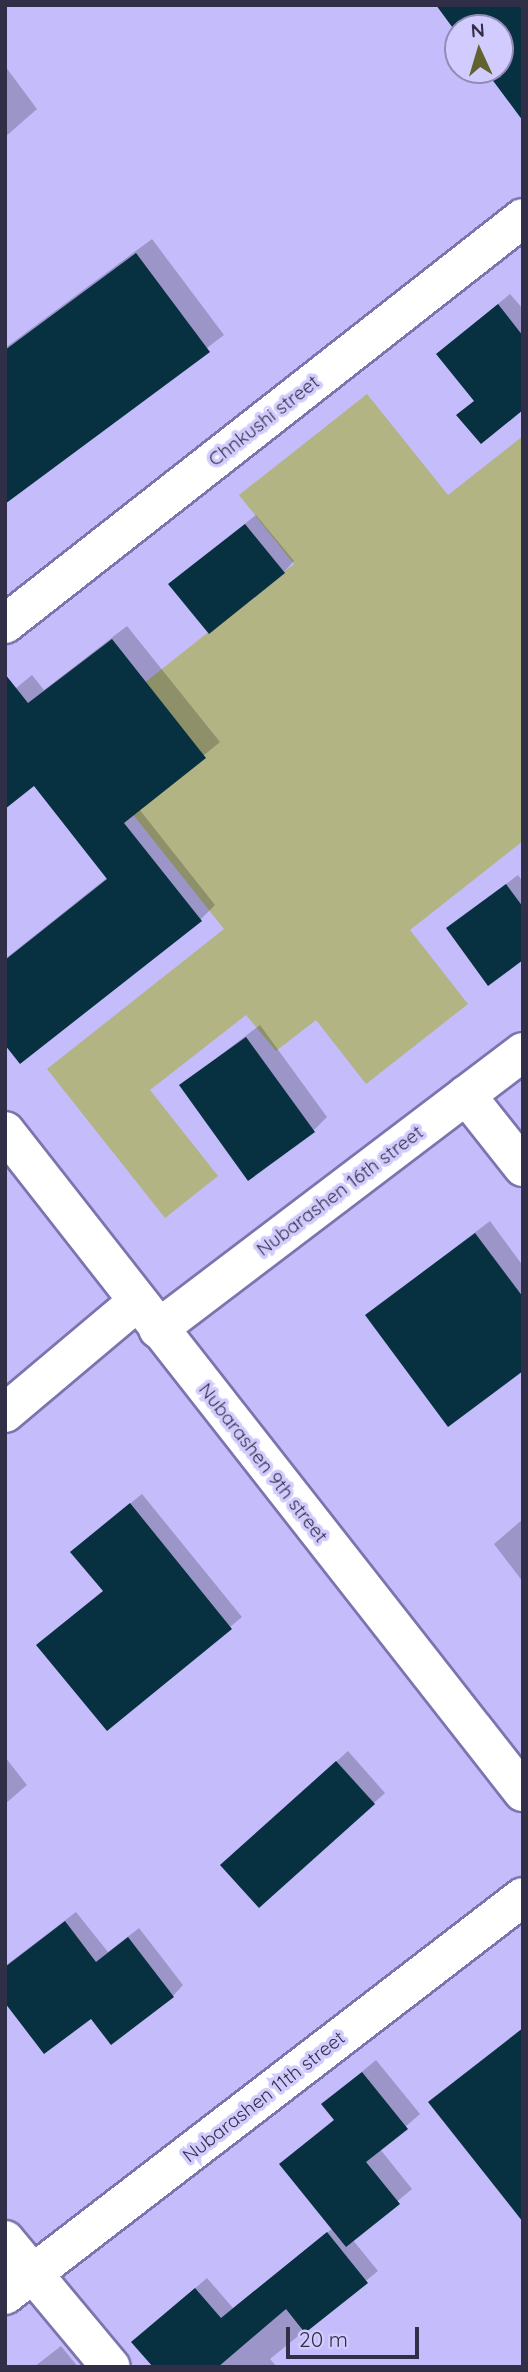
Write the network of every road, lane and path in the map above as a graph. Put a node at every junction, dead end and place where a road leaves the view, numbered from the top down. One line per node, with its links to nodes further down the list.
1 (523, 218): 2 (street, Chnkushi street)
2 (5, 624)
3 (523, 1052): 4 (street, Nubarashen 16th street)
4 (466, 1095): 6 (street); 7 (street, Nubarashen 16th street)
5 (5, 1131): 7 (street, Nubarashen 9th street)
6 (523, 1167)
7 (147, 1315): 8 (street, Nubarashen 16th street); 9 (street, Nubarashen 9th street)
8 (5, 1413)
9 (523, 1792)
10 (523, 1897): 12 (street, Nubarashen 11th street)
11 (5, 2240): 12 (street)
12 (20, 2285): 13 (street)
13 (111, 2367)

